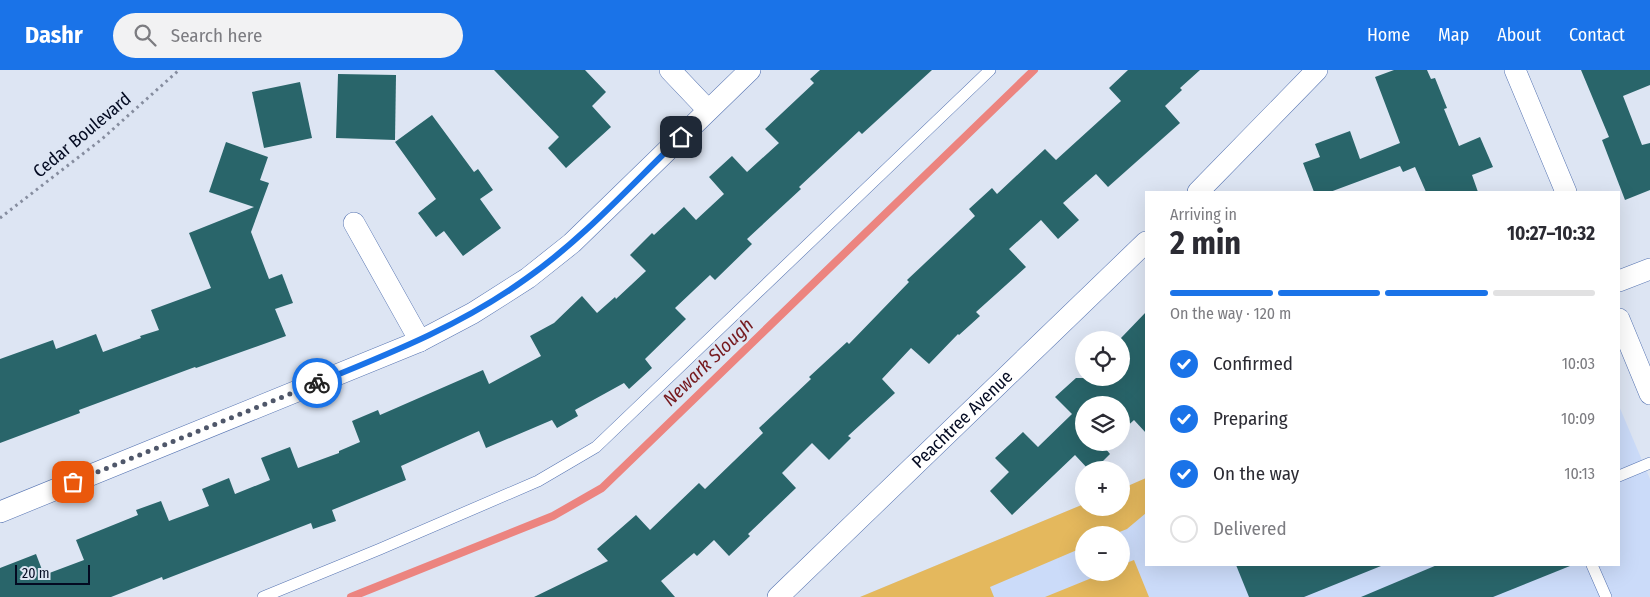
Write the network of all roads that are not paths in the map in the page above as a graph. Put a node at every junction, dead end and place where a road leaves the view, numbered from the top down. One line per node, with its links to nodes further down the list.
1 (670, 70): 6 (street)
2 (750, 70): 6 (street)
3 (990, 70): 20 (lane)
4 (1317, 70): 7 (street)
5 (1515, 70): 8 (street)
6 (708, 110): 14 (street)
7 (1200, 191)
8 (1566, 191)
9 (354, 223): 14 (street)
10 (1145, 243): 21 (street, Peachtree Avenue)
11 (1650, 269): 12 (street)
12 (1620, 281)
13 (1620, 321): 15 (street)
14 (420, 341): 18 (street)
15 (1650, 394)
16 (1650, 463): 17 (lane)
17 (1620, 476)
18 (0, 512)
19 (1592, 566): 22 (lane)
20 (262, 597)
21 (778, 597)
22 (1606, 597)

